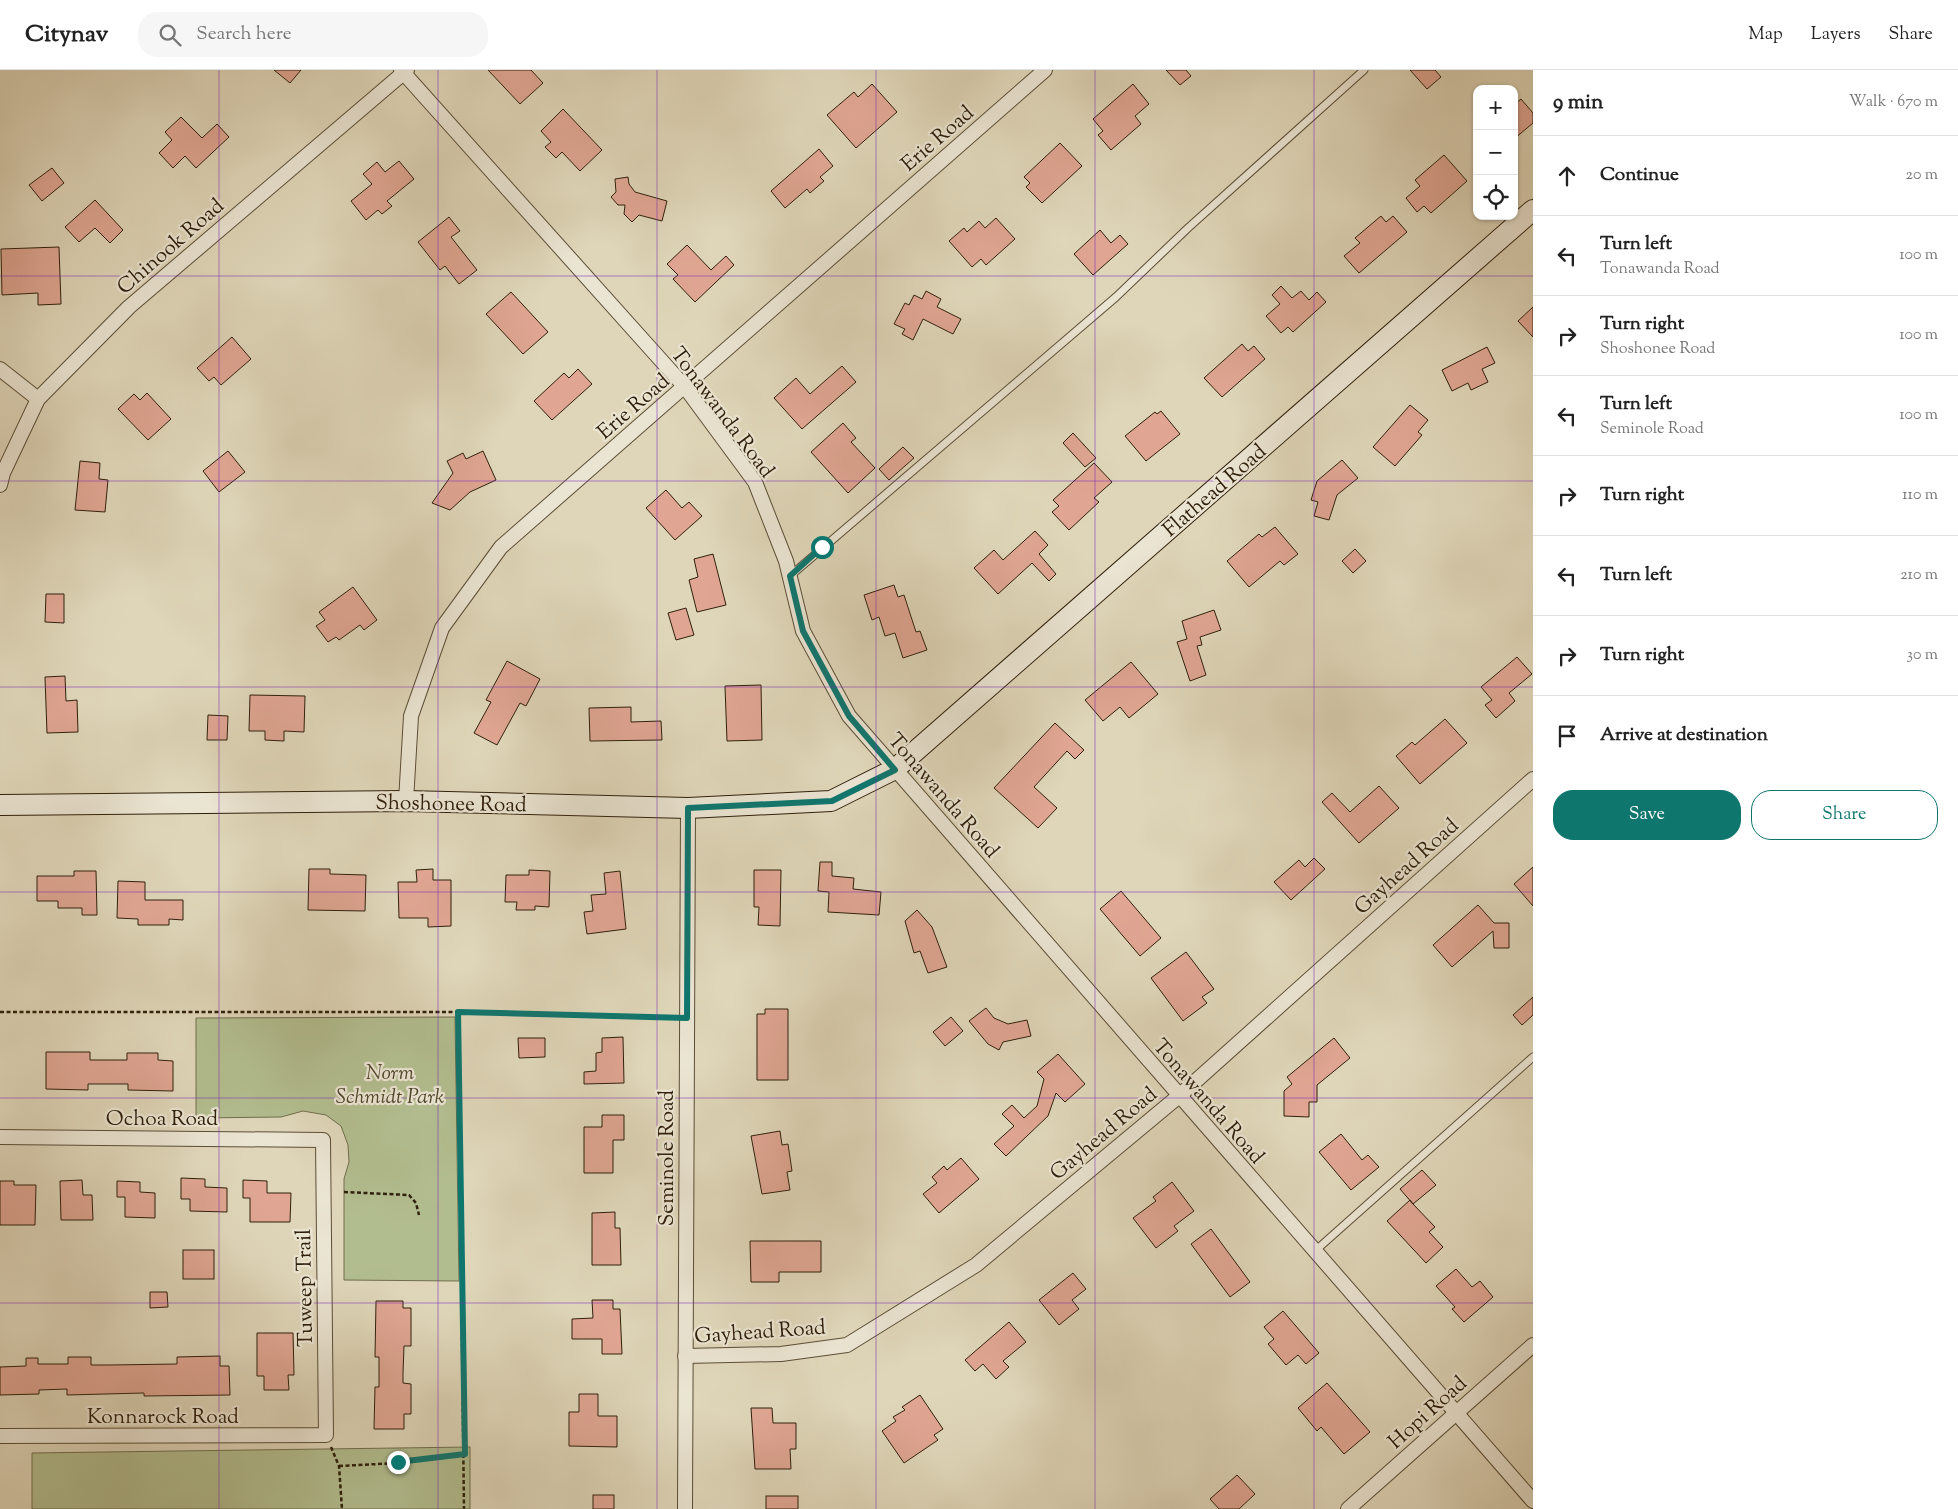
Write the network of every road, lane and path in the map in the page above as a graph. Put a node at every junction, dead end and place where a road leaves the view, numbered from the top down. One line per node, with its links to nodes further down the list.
1 (1045, 70): 6 (street, Erie Road)
2 (1364, 70): 9 (lane)
3 (404, 71): 6 (street, Tonawanda Road); 7 (street, Chinook Road)
4 (1533, 210): 10 (street, Flathead Road)
5 (0, 370): 7 (street)
6 (685, 388): 9 (street, Tonawanda Road); 12 (street, Erie Road)
7 (38, 399): 8 (street, Chinook Road)
8 (0, 485)
9 (790, 576): 10 (street, Tonawanda Road)
10 (895, 770): 14 (street, Shoshonee Road); 19 (street, Tonawanda Road)
11 (1533, 779): 19 (street, Gayhead Road)
12 (406, 801): 13 (street, Shoshonee Road); 14 (street, Shoshonee Road)
13 (0, 804)
14 (688, 808): 17 (street, Seminole Road)
15 (0, 1012): 16 (path)
16 (458, 1012): 17 (path); 30 (path)
17 (687, 1018): 26 (street, Seminole Road)
18 (1533, 1057): 24 (lane)
19 (1179, 1096): 24 (street, Tonawanda Road); 26 (street, Gayhead Road)
20 (0, 1137): 21 (street, Ochoa Road)
21 (323, 1140): 28 (street, Tuweep Trail)
22 (344, 1192): 23 (path)
23 (420, 1214)
24 (1314, 1251): 27 (street, Tonawanda Road)
25 (1533, 1345): 27 (street, Hopi Road)
26 (685, 1356): 35 (street, Seminole Road)
27 (1456, 1414): 32 (street, Tonawanda Road); 36 (street, Hopi Road)
28 (326, 1435): 29 (street, Konnarock Road); 31 (path)
29 (0, 1436)
30 (465, 1454): 31 (path); 34 (path)
31 (338, 1466): 33 (path)
32 (1533, 1501)
33 (342, 1509)
34 (464, 1509)
35 (685, 1509)
36 (1348, 1509)

